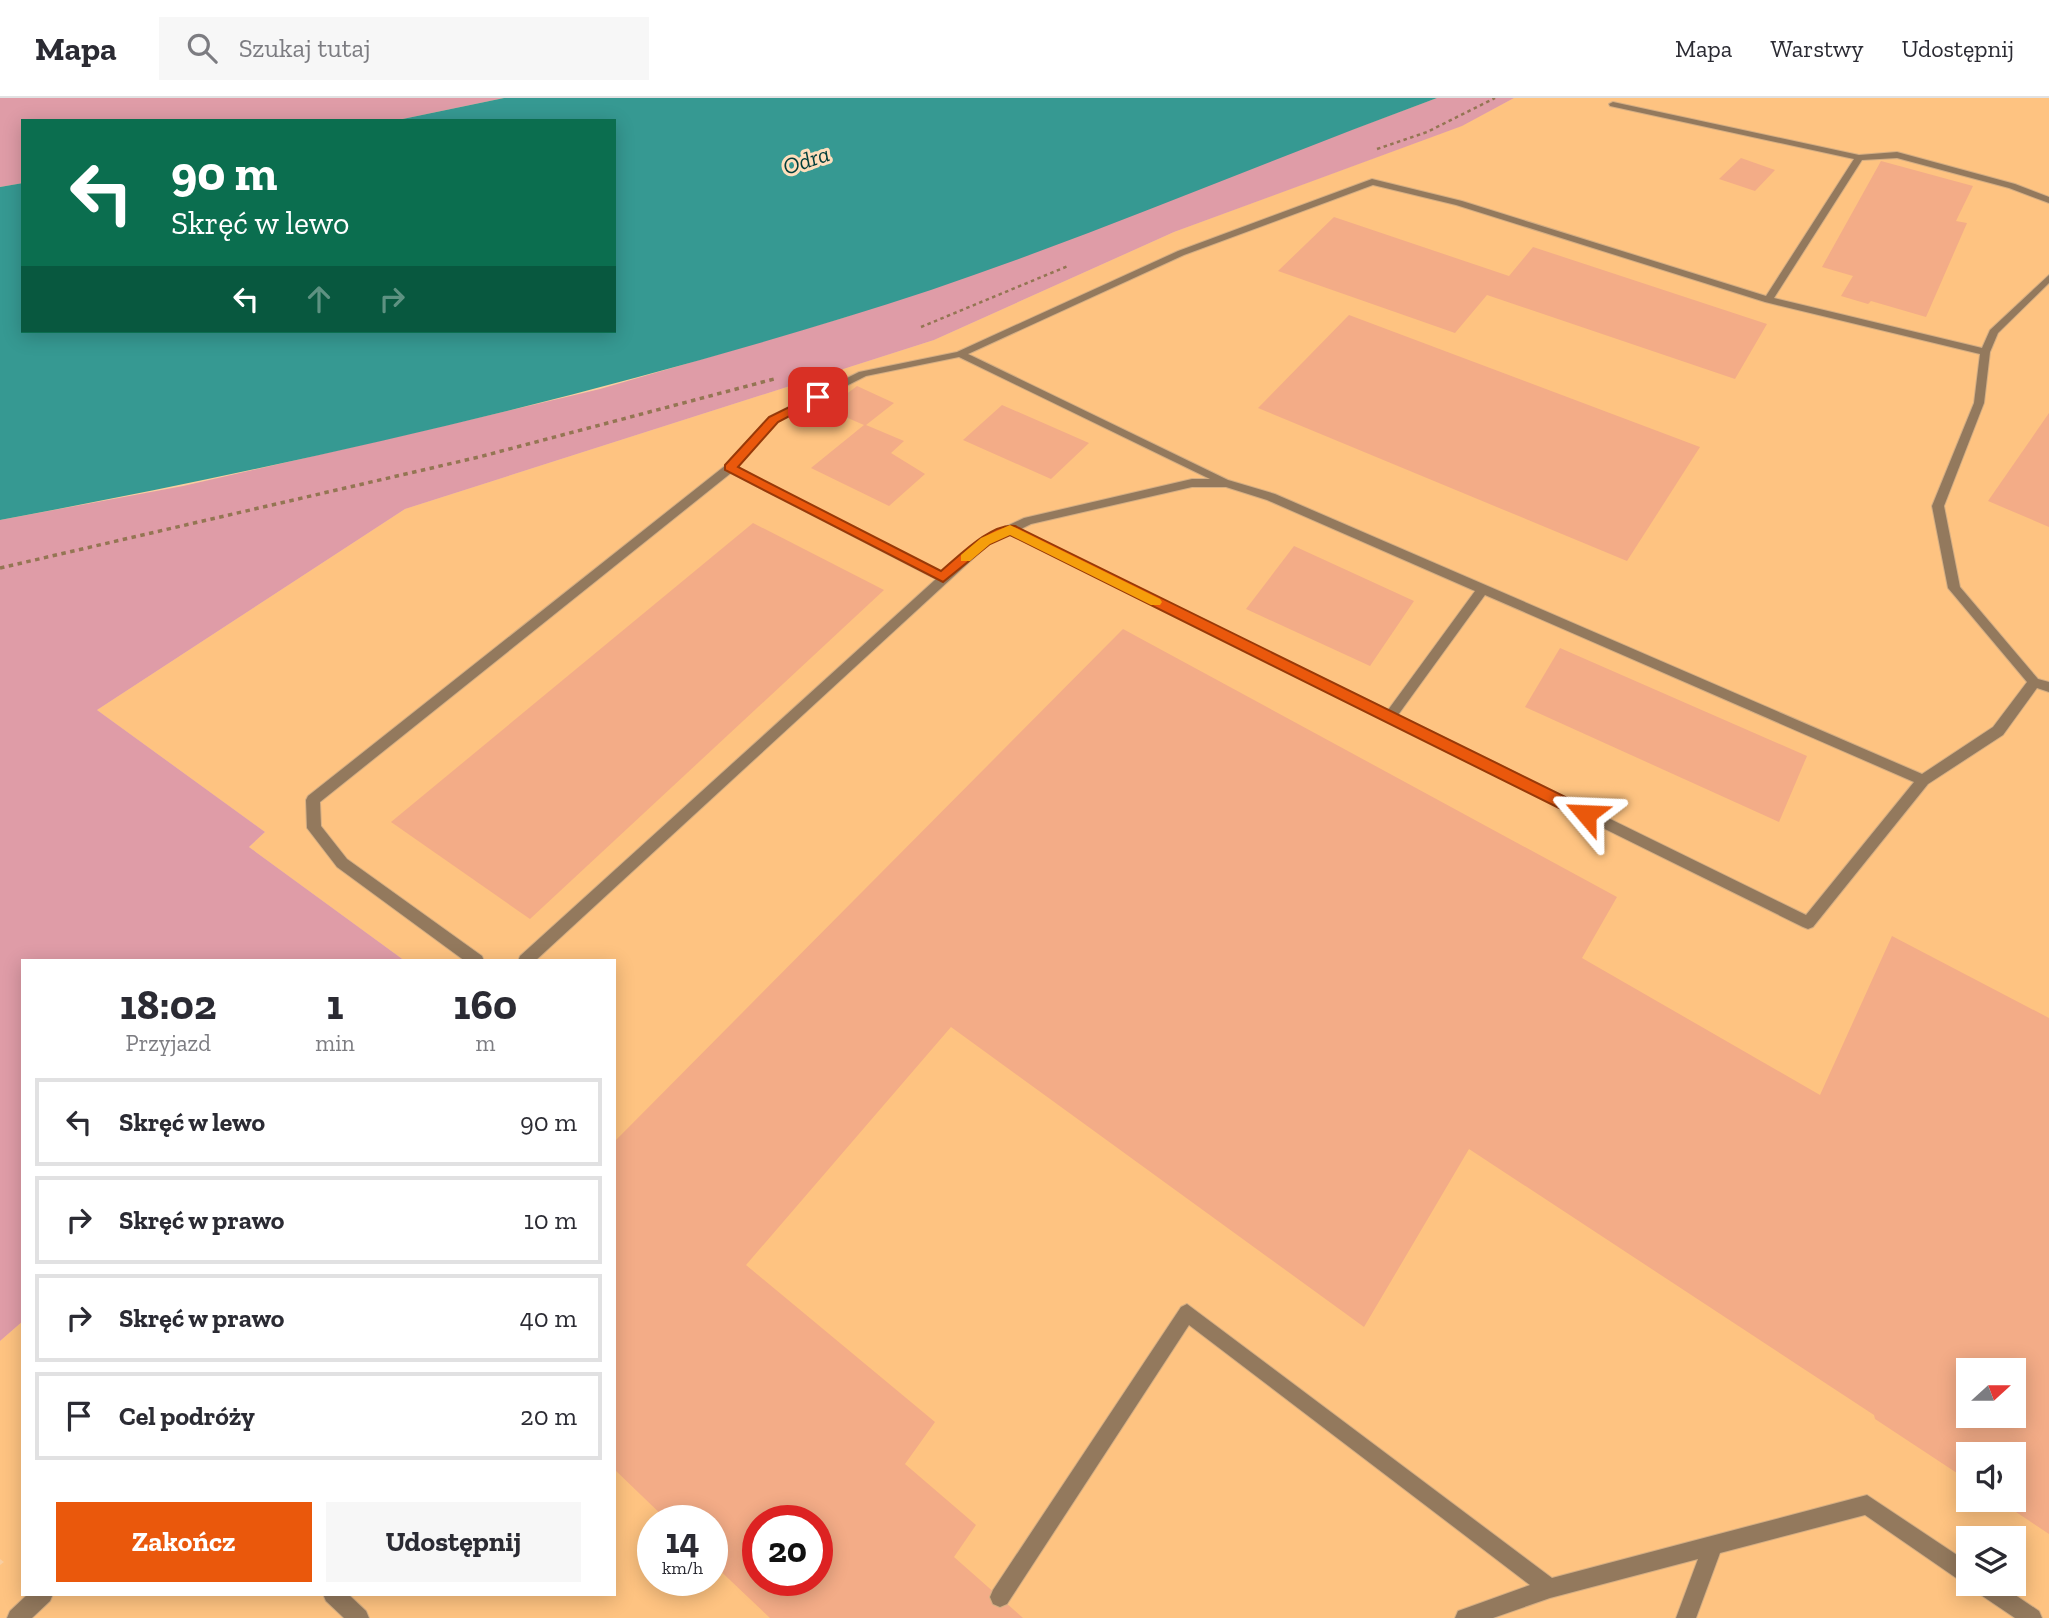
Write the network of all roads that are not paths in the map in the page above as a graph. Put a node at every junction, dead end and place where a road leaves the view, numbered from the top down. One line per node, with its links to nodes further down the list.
1 (1612, 104): 2 (lane)
2 (1859, 158): 3 (lane); 5 (lane)
3 (2049, 200)
4 (2049, 278): 6 (lane)
5 (1768, 300): 6 (lane); 7 (lane)
6 (1985, 352): 13 (lane)
7 (960, 354): 8 (lane); 9 (lane)
8 (730, 468): 11 (lane); 17 (lane)
9 (1227, 483): 10 (lane); 12 (lane)
10 (1010, 530): 11 (lane); 15 (lane)
11 (943, 577): 18 (lane)
12 (1483, 589): 15 (lane); 16 (lane)
13 (2034, 682): 14 (lane); 16 (lane)
14 (2049, 688)
15 (1389, 718): 16 (lane)
16 (1923, 780)
17 (474, 959)
18 (527, 959)
19 (1713, 1545): 20 (lane); 21 (lane); 29 (lane)
20 (1956, 1566)
21 (1550, 1588): 25 (lane); 28 (lane)
22 (41, 1596): 26 (lane)
23 (335, 1596): 27 (lane)
24 (2000, 1596): 30 (lane)
25 (1000, 1597)
26 (18, 1618)
27 (359, 1618)
28 (1465, 1618)
29 (1686, 1618)
30 (2032, 1618)

